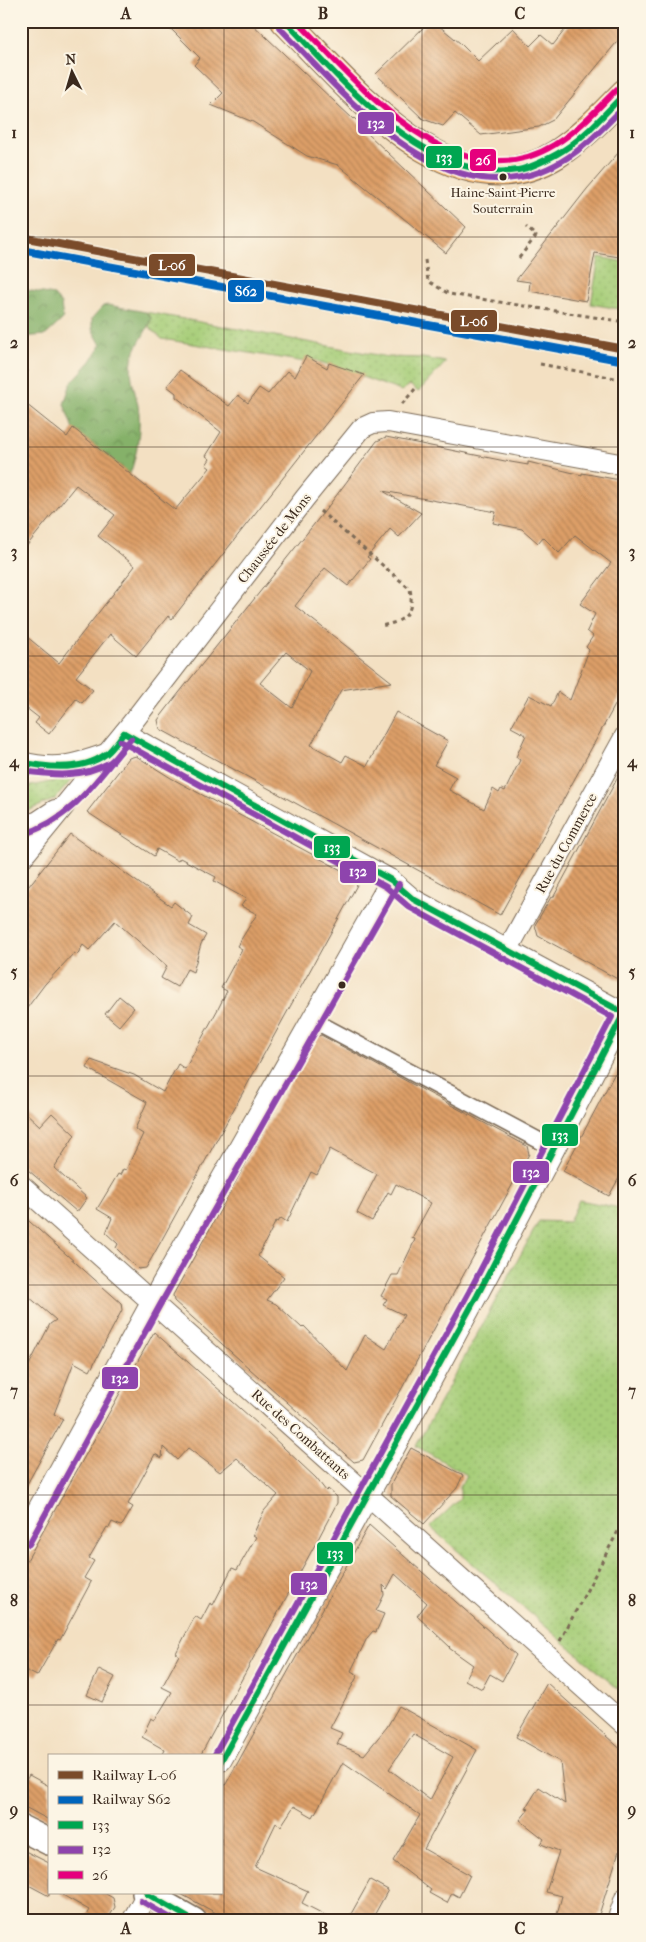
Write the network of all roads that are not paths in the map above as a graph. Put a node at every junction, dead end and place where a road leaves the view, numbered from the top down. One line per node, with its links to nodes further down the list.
1 (285, 21): 2 (main road)
2 (625, 93)
3 (625, 465): 4 (street, Chaussée de Mons)
4 (124, 733): 6 (street, Chaussée de Mons); 13 (street)
5 (625, 736): 14 (street, Rue du Commerce)
6 (106, 754): 8 (street, Chaussée de Mons); 10 (street, Chaussée de Mons)
7 (21, 762): 8 (street, Chaussée de Mons)
8 (73, 766): 9 (street, Chaussée de Mons)
9 (21, 776)
10 (66, 804): 11 (street); 12 (street, Chaussée de Mons)
11 (21, 826)
12 (21, 859)
13 (391, 880): 14 (street); 16 (street)
14 (508, 949): 15 (street)
15 (625, 1013): 17 (street)
16 (311, 1019): 17 (street); 19 (street)
17 (555, 1149): 20 (street)
18 (21, 1185): 19 (street, Rue des Combattants)
19 (152, 1300): 20 (street, Rue des Combattants); 21 (street)
20 (370, 1496): 22 (street, Rue des Combattants); 23 (street)
21 (21, 1540)
22 (625, 1725)
23 (222, 1759)
24 (21, 1828): 25 (street)
25 (48, 1842)
26 (147, 1894): 28 (street); 29 (street)
27 (625, 1898): 30 (street)
28 (132, 1921)
29 (194, 1921)
30 (617, 1921)

